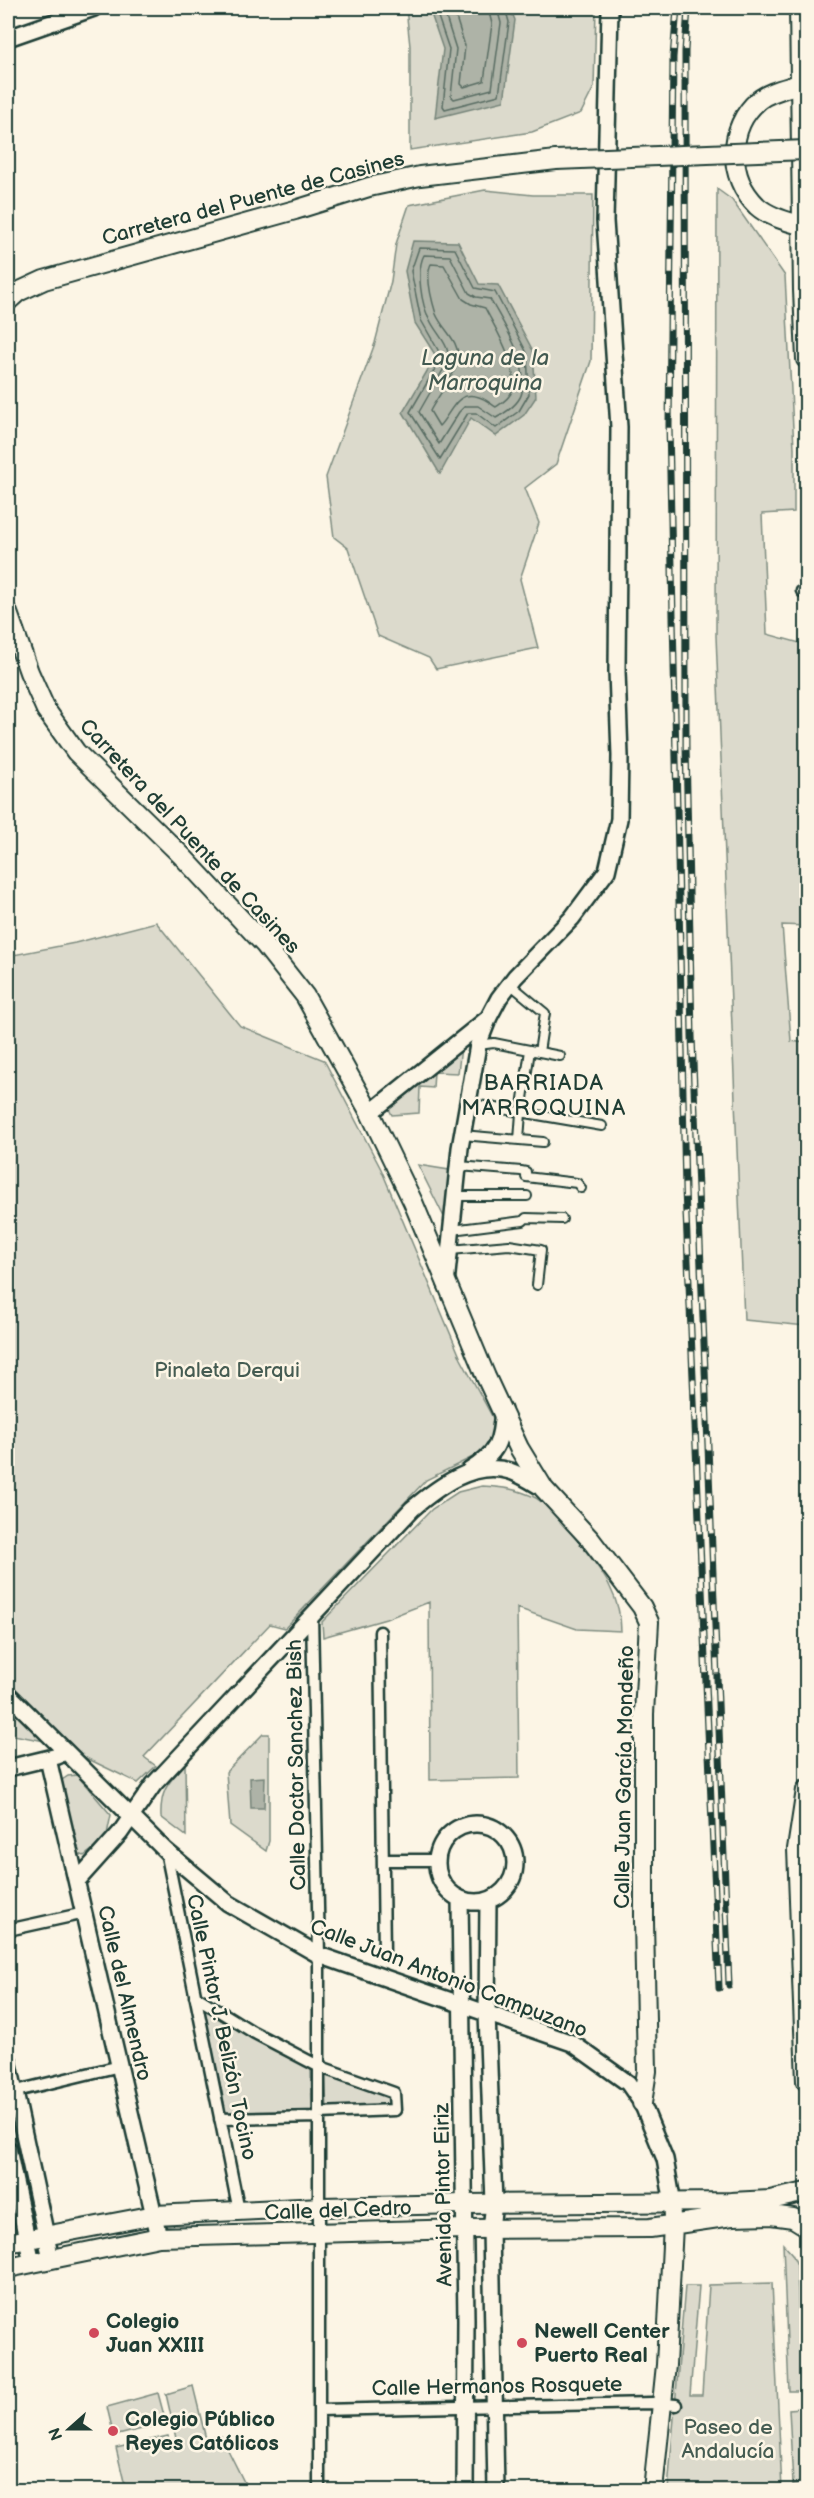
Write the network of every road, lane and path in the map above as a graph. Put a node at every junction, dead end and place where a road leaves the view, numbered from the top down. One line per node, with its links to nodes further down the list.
1 (94, 8): 4 (street)
2 (610, 8): 11 (street)
3 (799, 8): 5 (street)
4 (8, 38)
5 (804, 85): 7 (street); 7 (street)
6 (807, 150): 8 (street, Carretera del Puente de Casines, bridge)
7 (805, 224): 9 (street)
8 (8, 301)
9 (807, 359)
10 (8, 613): 18 (street, Carretera del Puente de Casines)
11 (510, 984): 12 (street); 15 (lane)
12 (489, 1017): 13 (street); 18 (street)
13 (478, 1045): 14 (lane); 17 (street)
14 (530, 1050): 15 (lane); 19 (lane)
15 (539, 1052): 16 (lane)
16 (560, 1056)
17 (467, 1103): 19 (lane); 21 (street)
18 (370, 1113): 31 (street, Carretera del Puente de Casines)
19 (521, 1113): 20 (lane); 22 (lane)
20 (602, 1126)
21 (462, 1135): 22 (lane); 24 (street)
22 (519, 1140): 23 (lane)
23 (543, 1142)
24 (459, 1166): 25 (lane); 26 (street)
25 (581, 1188)
26 (455, 1196): 27 (lane); 29 (street)
27 (527, 1196)
28 (562, 1219): 29 (lane)
29 (452, 1230): 30 (street)
30 (450, 1250): 31 (street); 32 (lane)
31 (446, 1284): 33 (street, Carretera del Puente de Casines)
32 (537, 1285)
33 (486, 1377): 34 (street, Calle Juan García Mondeño)
34 (503, 1410): 35 (street, Calle Juan García Mondeño); 36 (street)
35 (519, 1448): 36 (street); 37 (street); 39 (street, Calle Juan García Mondeño)
36 (492, 1452): 38 (street)
37 (510, 1471): 38 (street, Calle Juan García Mondeño); 39 (street, Calle Juan García Mondeño)
38 (465, 1473): 40 (street, Calle Juan García Mondeño)
39 (544, 1488): 66 (street, Calle Juan García Mondeño)
40 (312, 1615): 47 (street, Calle Juan García Mondeño); 57 (street, Calle Doctor Sanchez Bish)
41 (380, 1632): 49 (street)
42 (8, 1694): 43 (street, Calle Juan Antonio Campuzano)
43 (67, 1754): 44 (street); 47 (street, Calle Juan Antonio Campuzano)
44 (48, 1759): 45 (street); 51 (street, Calle del Almendro)
45 (8, 1768)
46 (807, 1790): 64 (street)
47 (132, 1818): 48 (street, Calle Juan Antonio Campuzano); 51 (street, Calle Juan García Mondeño)
48 (166, 1851): 57 (street, Calle Juan Antonio Campuzano); 58 (street, Calle Pintor J. Belizón Tocino)
49 (383, 1860): 50 (street); 56 (street)
50 (436, 1860): 52 (street); 53 (street)
51 (77, 1881): 54 (street, Calle del Almendro)
52 (460, 1899): 53 (street); 59 (street, Avenida Pintor Eiriz)
53 (488, 1900): 60 (street)
54 (85, 1913): 55 (street); 62 (street, Calle del Almendro)
55 (8, 1930)
56 (384, 1954)
57 (319, 1955): 59 (street, Calle Juan Antonio Campuzano); 63 (street, Calle Doctor Sanchez Bish)
58 (195, 1996): 63 (street); 68 (street, Calle Pintor J. Belizón Tocino)
59 (460, 2004): 60 (street, Calle Juan Antonio Campuzano); 72 (street, Avenida Pintor Eiriz)
60 (487, 2014): 66 (street, Calle Juan Antonio Campuzano); 73 (street)
61 (8, 2060): 65 (street)
62 (120, 2066): 65 (street); 76 (street, Calle del Almendro)
63 (318, 2066): 67 (street, Calle Doctor Sanchez Bish); 67 (street)
64 (807, 2081)
65 (11, 2092): 82 (street)
66 (642, 2103): 71 (street, Calle Juan Antonio Campuzano)
67 (319, 2115): 68 (street); 74 (street, Calle Doctor Sanchez Bish)
68 (220, 2119): 75 (street, Calle Pintor J. Belizón Tocino)
69 (8, 2149): 84 (street)
70 (807, 2192): 71 (street, Calle del Cedro)
71 (672, 2203): 73 (street, Calle del Cedro); 77 (street, Calle Juan Antonio Campuzano)
72 (465, 2204): 73 (street, Calle del Cedro); 74 (street, Calle del Cedro); 79 (street, Avenida Pintor Eiriz)
73 (494, 2204): 80 (street)
74 (321, 2207): 75 (street, Calle del Cedro); 81 (street, Calle Doctor Sanchez Bish)
75 (239, 2211): 76 (street, Calle del Cedro)
76 (155, 2215): 82 (street, Calle del Cedro); 83 (street, Calle del Almendro)
77 (673, 2225): 78 (street, Calle del Cedro); 80 (street, Calle del Cedro); 89 (street)
78 (807, 2226)
79 (465, 2229): 80 (street, Calle del Cedro); 81 (street, Calle del Cedro); 90 (street, Avenida Pintor Eiriz)
80 (491, 2229): 91 (street)
81 (320, 2234): 83 (street, Calle del Cedro); 92 (street, Calle Doctor Sanchez Bish)
82 (46, 2235): 84 (street, Calle del Cedro); 86 (street)
83 (159, 2237): 86 (street, Calle del Cedro)
84 (27, 2239): 85 (street, Calle del Cedro); 87 (street)
85 (8, 2243)
86 (51, 2259): 87 (street, Calle del Cedro)
87 (32, 2263): 88 (street, Calle del Cedro)
88 (8, 2268)
89 (669, 2404): 91 (street, Calle Hermanos Rosquete); 96 (street)
90 (465, 2406): 91 (street, Calle Hermanos Rosquete); 92 (street, Calle Hermanos Rosquete); 94 (street, Avenida Pintor Eiriz)
91 (495, 2407): 95 (street)
92 (319, 2410): 93 (street, Calle Doctor Sanchez Bish)
93 (320, 2490)
94 (465, 2490)
95 (496, 2490)
96 (653, 2490)

